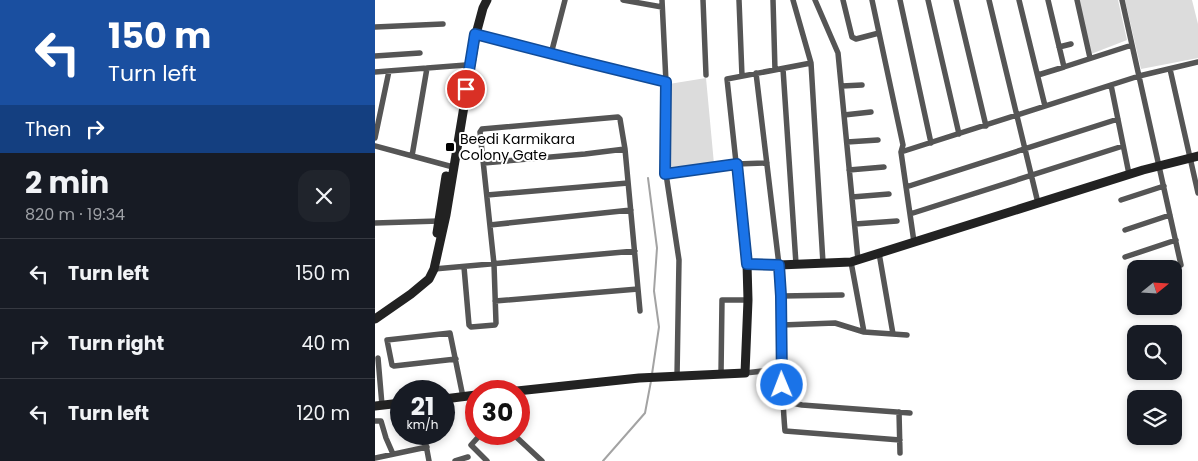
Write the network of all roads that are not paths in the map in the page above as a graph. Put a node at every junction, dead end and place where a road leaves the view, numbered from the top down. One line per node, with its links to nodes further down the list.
1 (481, 0): 35 (street)
2 (487, 0): 25 (street)
3 (565, 0): 30 (street)
4 (623, 0): 21 (street)
5 (662, 0): 21 (street)
6 (703, 0): 44 (street)
7 (739, 0): 46 (street)
8 (773, 0): 40 (street)
9 (793, 0): 34 (street)
10 (815, 0): 51 (street)
11 (843, 0): 24 (street)
12 (872, 0): 24 (street)
13 (900, 0): 63 (street)
14 (929, 0): 59 (street)
15 (957, 0): 58 (street)
16 (989, 0): 56 (street)
17 (1019, 0): 45 (street)
18 (1047, 0): 28 (street)
19 (1077, 0): 32 (street)
20 (1122, 0): 27 (street)
21 (662, 8): 48 (street)
22 (443, 24): 23 (street)
23 (375, 27)
24 (879, 33): 68 (street)
25 (475, 34): 30 (street); 74 (street)
26 (1071, 44): 28 (street)
27 (1132, 45): 32 (street); 47 (street)
28 (1059, 48): 36 (street)
29 (420, 53): 31 (street)
30 (551, 54): 48 (street)
31 (375, 56)
32 (1090, 58): 36 (street)
33 (1198, 62): 39 (street)
34 (811, 63): 38 (street); 106 (street)
35 (466, 65): 37 (street); 74 (street)
36 (1064, 67): 45 (street)
37 (427, 68): 41 (street); 69 (street)
38 (783, 69): 40 (street); 109 (street)
39 (1170, 69): 47 (street); 70 (street)
40 (775, 70): 43 (street)
41 (389, 71): 42 (street); 53 (street)
42 (375, 72)
43 (756, 73): 46 (street); 72 (street)
44 (706, 75)
45 (1037, 75): 52 (street)
46 (741, 76): 73 (street)
47 (1139, 76): 50 (street); 75 (street)
48 (666, 82): 78 (street)
49 (862, 85): 51 (street)
50 (1111, 85): 52 (street); 57 (street)
51 (842, 86): 55 (street)
52 (1045, 106): 56 (street)
53 (378, 108): 60 (street)
54 (871, 112): 55 (street)
55 (844, 115): 62 (street)
56 (1017, 116): 58 (street); 67 (street)
57 (1118, 118): 65 (street); 67 (street)
58 (986, 126): 59 (street)
59 (959, 134): 63 (street)
60 (375, 138)
61 (878, 140): 62 (street)
62 (847, 142): 77 (street)
63 (931, 143): 68 (street)
64 (375, 146): 69 (street)
65 (1123, 146): 79 (street); 80 (street)
66 (625, 149): 71 (street); 71 (street); 81 (street)
67 (1025, 149): 80 (street); 83 (street)
68 (901, 152): 83 (street)
69 (412, 156): 74 (street)
70 (1194, 157): 75 (street); 84 (street)
71 (484, 163): 86 (street)
72 (767, 163): 73 (street); 110 (street)
73 (737, 164): 78 (street); 108 (street)
74 (451, 166): 93 (street); 112 (street)
75 (1159, 166): 79 (street); 82 (street)
76 (885, 167): 77 (street)
77 (849, 170): 87 (street)
78 (665, 174): 131 (street)
79 (1129, 174): 89 (street)
80 (1031, 175): 89 (street); 91 (street)
81 (628, 183): 86 (street); 90 (street)
82 (1164, 186): 88 (street); 92 (street)
83 (906, 188): 91 (street)
84 (1198, 193)
85 (889, 194): 87 (street)
86 (487, 195): 97 (street)
87 (852, 197): 96 (street)
88 (1121, 200)
89 (1038, 203): 100 (street)
90 (631, 210): 97 (street); 101 (street)
91 (910, 214): 100 (street)
92 (1170, 215): 98 (street); 99 (street)
93 (439, 221): 95 (street); 119 (street)
94 (897, 221): 96 (street)
95 (375, 223)
96 (855, 224): 105 (street)
97 (490, 225): 107 (street)
98 (1125, 230)
99 (1176, 240): 103 (street); 104 (street)
100 (914, 242): 102 (street)
101 (635, 251): 107 (street); 113 (street)
102 (879, 254): 105 (street); 123 (street)
103 (1125, 257)
104 (1180, 260)
105 (855, 261): 106 (street); 122 (street)
106 (823, 263): 109 (street)
107 (494, 264): 111 (street); 117 (street)
108 (747, 264): 110 (street); 116 (street)
109 (796, 264): 110 (street)
110 (779, 265): 115 (street)
111 (464, 267): 112 (street); 117 (street)
112 (435, 269): 120 (street)
113 (638, 289): 117 (street); 118 (street)
114 (842, 295): 115 (street)
115 (781, 296): 121 (street)
116 (748, 300): 129 (street); 130 (street)
117 (495, 301)
118 (640, 310)
119 (375, 313)
120 (375, 319)
121 (782, 325): 122 (street); 128 (street)
122 (864, 332): 123 (street)
123 (893, 334): 124 (street)
124 (907, 335)
125 (377, 358): 126 (street); 136 (street)
126 (391, 359): 127 (street); 127 (street)
127 (456, 359): 133 (street)
128 (781, 369): 129 (street); 135 (street)
129 (745, 373): 130 (street)
130 (721, 374): 131 (street)
131 (677, 377): 132 (street)
132 (530, 390)
133 (463, 397): 134 (street)
134 (455, 398)
135 (782, 401): 137 (street); 140 (street)
136 (379, 405)
137 (899, 412): 138 (street); 140 (street)
138 (910, 413)
139 (375, 421): 145 (street)
140 (900, 440): 144 (street)
141 (471, 445): 150 (street)
142 (525, 445): 151 (street)
143 (427, 447): 145 (street); 148 (street)
144 (900, 453)
145 (393, 454): 147 (street)
146 (469, 457): 149 (street)
147 (375, 458)
148 (429, 461)
149 (455, 461)
150 (487, 461)
151 (542, 461)

